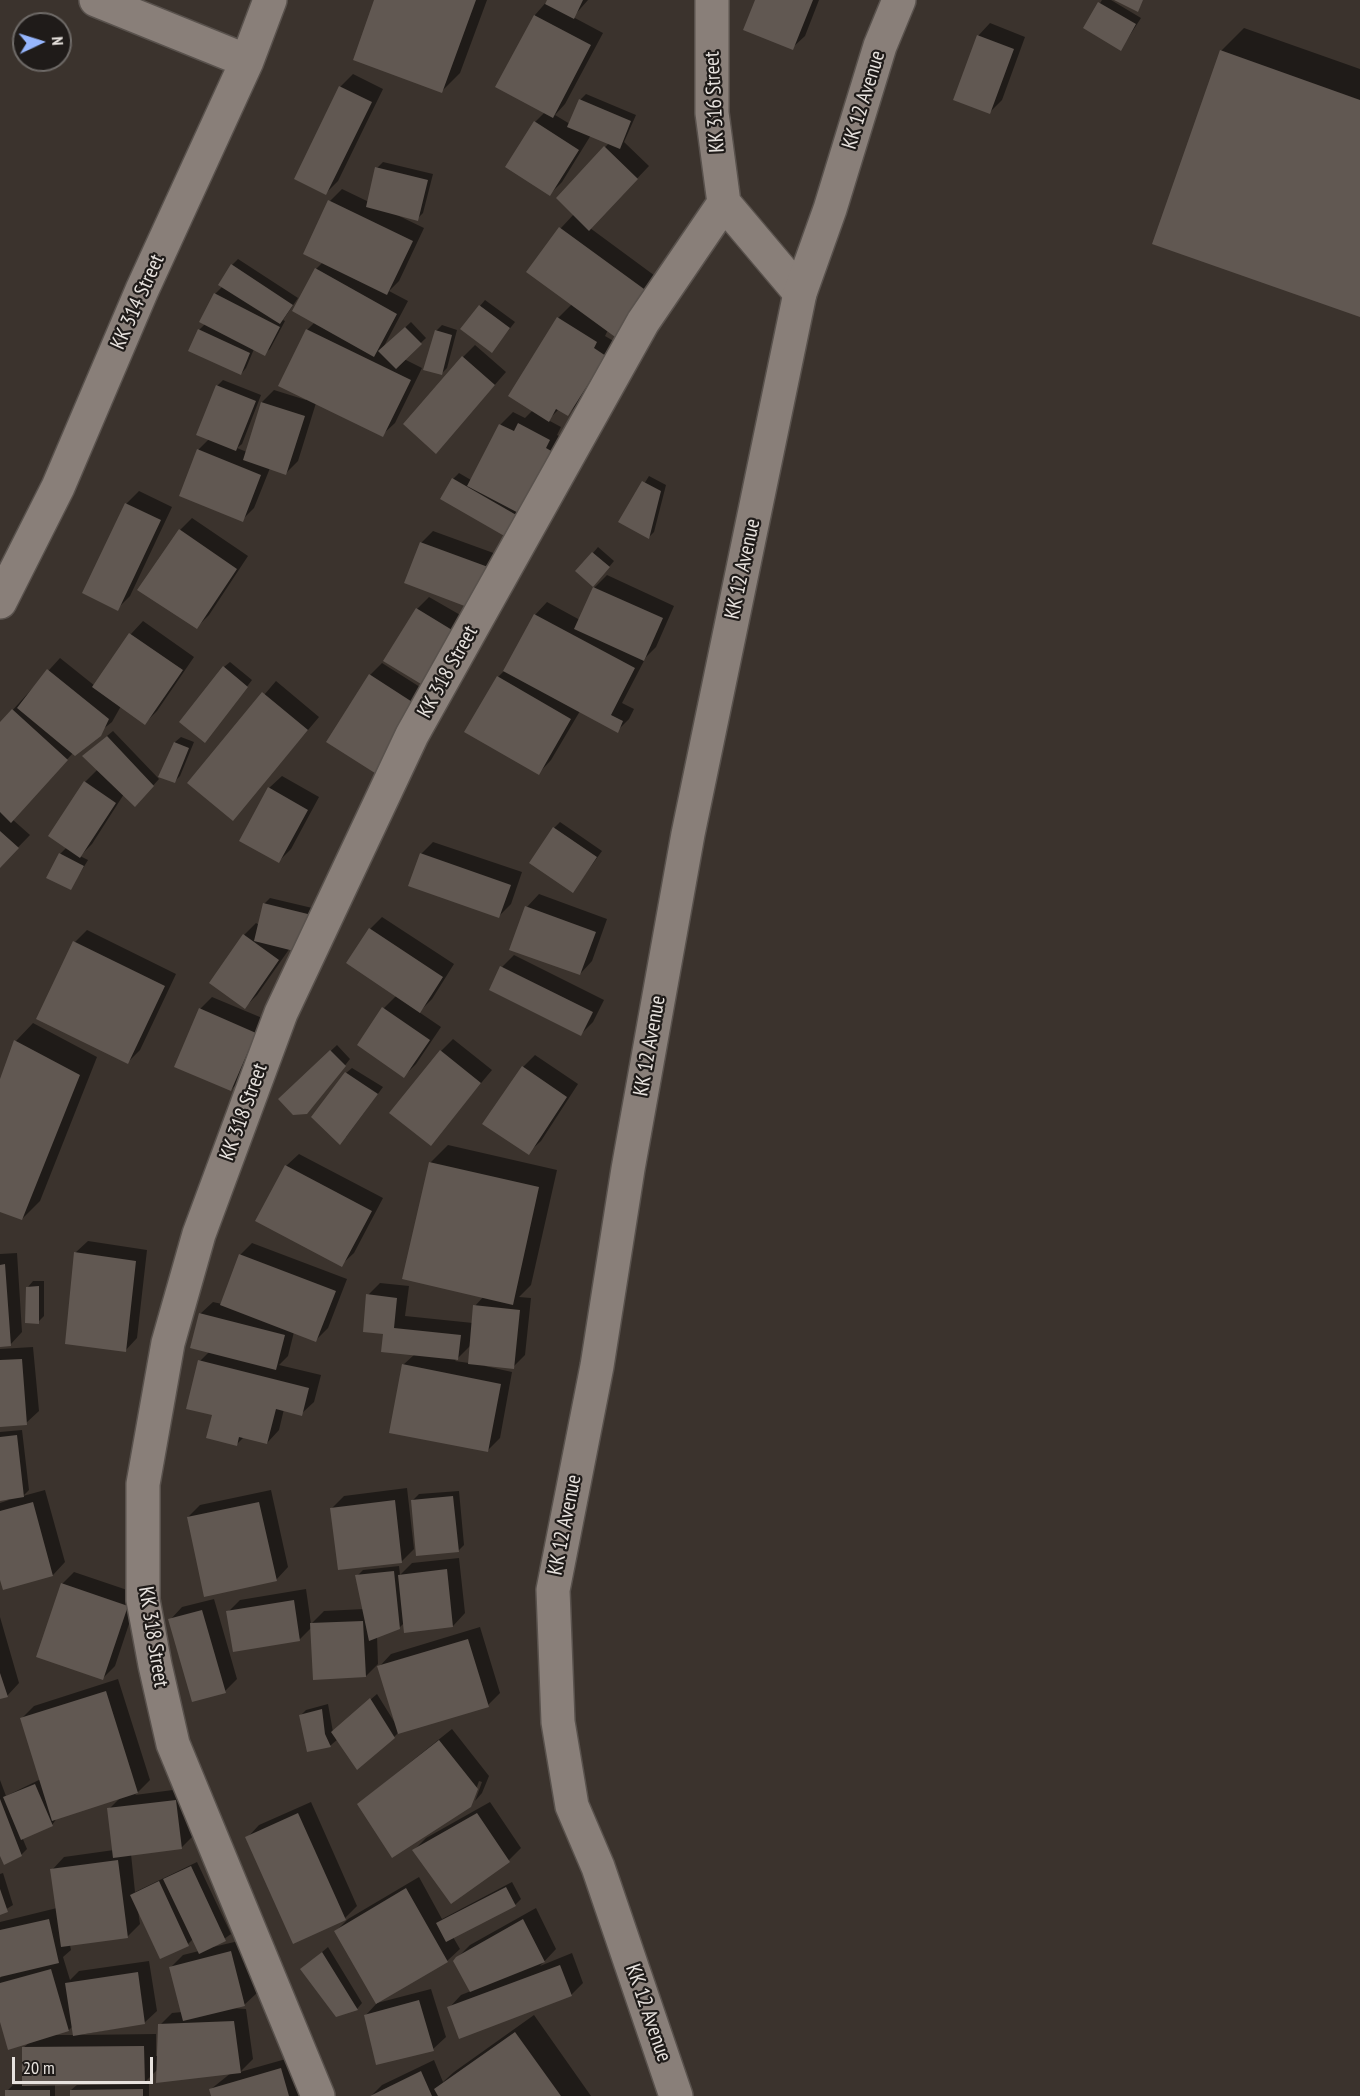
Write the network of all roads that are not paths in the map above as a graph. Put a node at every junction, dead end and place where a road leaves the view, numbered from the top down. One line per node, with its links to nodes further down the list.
1 (96, 0): 5 (street)
2 (270, 0): 5 (street, KK 314 Street)
3 (712, 0): 6 (street, KK 316 Street)
4 (899, 0): 7 (street, KK 12 Avenue)
5 (247, 61): 8 (street, KK 314 Street)
6 (724, 203): 7 (street); 9 (street, KK 318 Street)
7 (800, 293): 10 (street, KK 12 Avenue)
8 (0, 602)
9 (318, 2096)
10 (676, 2096)

